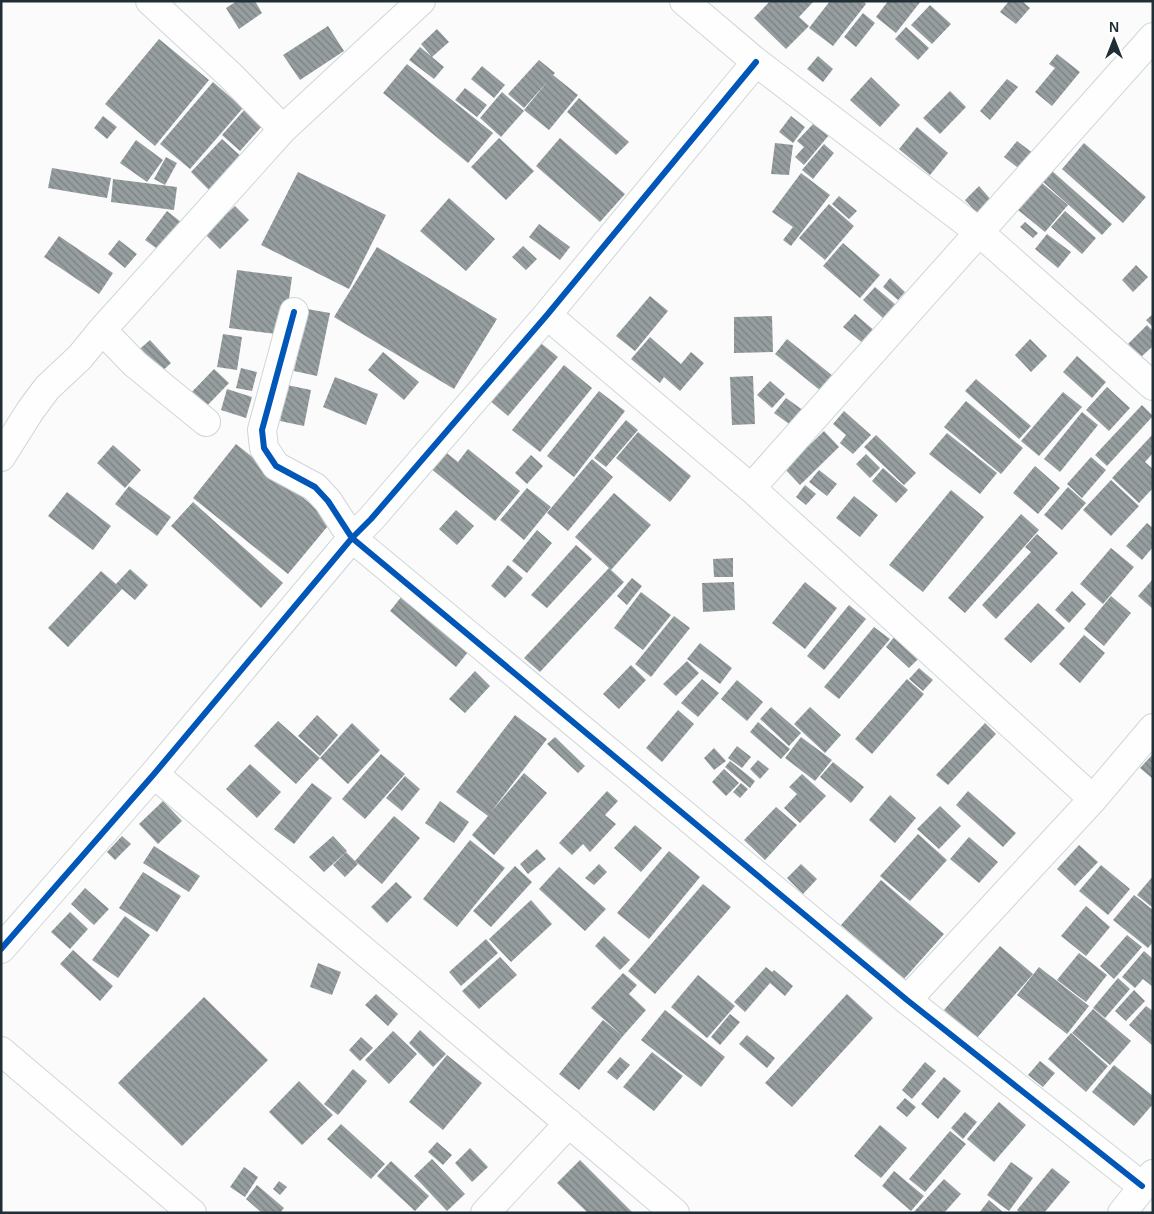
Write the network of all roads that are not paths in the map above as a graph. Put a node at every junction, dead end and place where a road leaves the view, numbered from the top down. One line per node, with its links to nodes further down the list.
1 (150, 1): 6 (street)
2 (421, 1): 6 (street)
3 (684, 1): 5 (street)
4 (1153, 37): 7 (street)
5 (756, 62): 7 (street); 9 (street)
6 (283, 129): 10 (street)
7 (980, 232): 11 (street); 14 (street)
8 (294, 312): 15 (street)
9 (547, 315): 14 (street); 15 (street)
10 (102, 330): 12 (street); 13 (street)
11 (1153, 386)
12 (206, 422)
13 (1, 457)
14 (751, 488): 18 (street)
15 (352, 538): 17 (street); 20 (street)
16 (1153, 728): 18 (street)
17 (154, 774): 19 (street); 22 (street)
18 (1093, 799): 20 (street)
19 (1, 949)
20 (907, 1000): 23 (street)
21 (1, 1050): 24 (street)
22 (569, 1123): 25 (street); 26 (street)
23 (1148, 1180): 27 (street)
24 (181, 1209)
25 (485, 1213)
26 (675, 1213)
27 (1122, 1213)

